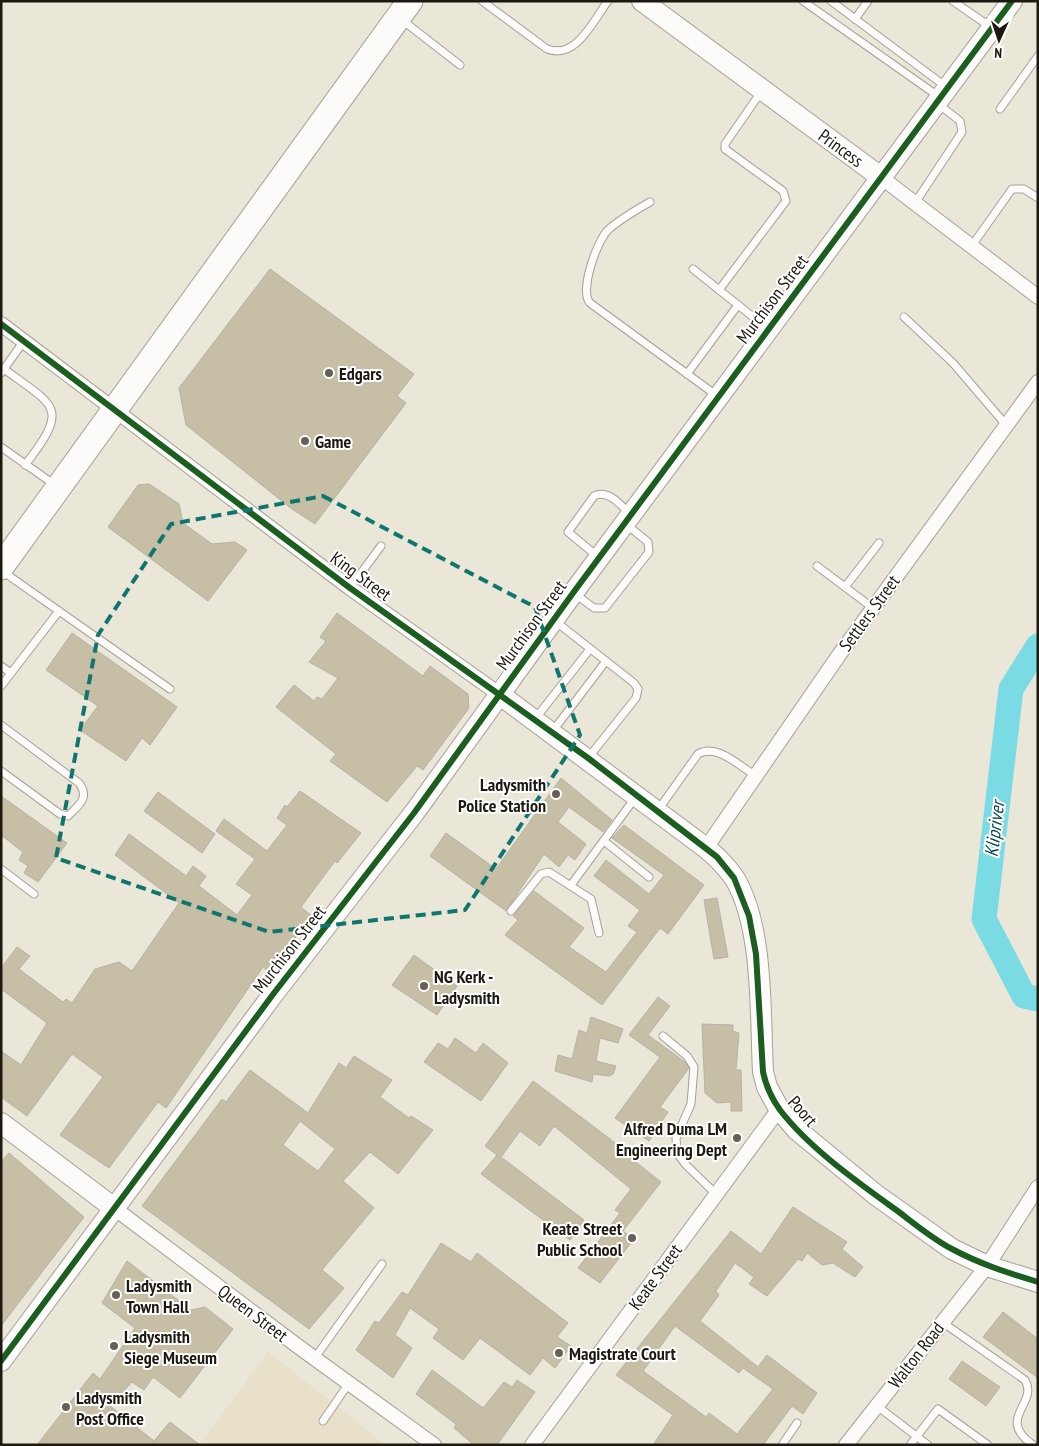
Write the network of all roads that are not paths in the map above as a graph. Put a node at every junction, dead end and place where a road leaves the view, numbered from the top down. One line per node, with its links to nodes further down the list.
1 (482, 1): 2 (lane)
2 (608, 1)
3 (642, 1): 14 (street, Princess)
4 (803, 1): 15 (lane)
5 (831, 1): 10 (lane)
6 (868, 1): 10 (lane)
7 (953, 1): 11 (lane)
8 (1012, 1): 11 (street, Murchison Street)
9 (404, 9): 13 (lane); 34 (highway)
10 (855, 19): 15 (lane)
11 (992, 28): 15 (street, Murchison Street)
12 (1038, 56): 16 (lane)
13 (460, 65)
14 (763, 90): 17 (street, Princess); 23 (lane)
15 (942, 96): 17 (street, Murchison Street); 20 (lane)
16 (1000, 109)
17 (882, 178): 20 (street, Princess); 28 (street, Murchison Street)
18 (1038, 198): 21 (lane)
19 (650, 202): 31 (lane)
20 (915, 203): 21 (street, Princess)
21 (972, 247): 24 (street, Princess)
22 (693, 269): 23 (lane)
23 (719, 290): 25 (lane)
24 (1038, 297)
25 (738, 305): 28 (lane); 31 (lane)
26 (904, 317): 35 (lane)
27 (1, 324): 29 (street, King Street)
28 (769, 329): 33 (street, Murchison Street)
29 (24, 341): 30 (lane); 34 (street, King Street)
30 (3, 371): 37 (lane)
31 (687, 374): 33 (lane)
32 (1038, 382): 35 (street, Settlers Street)
33 (719, 396): 39 (street, Murchison Street)
34 (115, 412): 38 (highway); 46 (street, King Street)
35 (1006, 425): 48 (street, Settlers Street)
36 (1, 448): 37 (lane)
37 (24, 465): 38 (lane)
38 (59, 488): 44 (highway)
39 (628, 519): 42 (street, Murchison Street); 42 (lane); 47 (lane)
40 (879, 543): 45 (lane)
41 (381, 546): 46 (lane)
42 (599, 558): 47 (street, Murchison Street)
43 (817, 566): 45 (lane)
44 (1, 569): 49 (lane)
45 (845, 587): 48 (lane)
46 (350, 588): 57 (street, King Street)
47 (573, 593): 50 (street, Murchison Street)
48 (873, 608): 63 (street, Settlers Street)
49 (59, 611): 54 (lane); 56 (lane)
50 (554, 620): 51 (lane); 57 (street, Murchison Street)
51 (590, 649): 52 (lane); 58 (lane)
52 (606, 661): 60 (lane); 61 (lane)
53 (1, 666): 54 (lane)
54 (11, 673): 55 (lane)
55 (1, 686)
56 (170, 690)
57 (499, 694): 58 (street, King Street); 79 (street, Murchison Street)
58 (534, 719): 60 (street, King Street)
59 (1, 725): 62 (lane)
60 (552, 732): 61 (street, King Street)
61 (588, 758): 64 (street, King Street)
62 (1, 771)
63 (756, 776): 65 (lane); 67 (street, Settlers Street)
64 (637, 795): 65 (street, King Street); 66 (lane)
65 (657, 811): 67 (street, King Street)
66 (604, 842): 69 (lane); 70 (lane)
67 (706, 848): 75 (street, Poort)
68 (1, 868): 71 (lane)
69 (649, 877)
70 (571, 885): 72 (lane); 73 (lane)
71 (34, 894)
72 (511, 911)
73 (599, 934)
74 (663, 1036): 78 (lane)
75 (779, 1109): 78 (street, Keate Street); 81 (street, Poort)
76 (1, 1123): 79 (street, Queen Street)
77 (1038, 1187): 81 (street, Walton Road)
78 (716, 1194): 92 (street, Keate Street)
79 (114, 1208): 84 (street, Queen Street); 85 (street, Murchison Street)
80 (382, 1264): 84 (lane)
81 (986, 1266): 82 (street, Poort); 83 (street, Walton Road)
82 (1038, 1282)
83 (942, 1322): 87 (street, Walton Road); 98 (lane)
84 (314, 1359): 86 (street, Queen Street)
85 (1, 1361)
86 (350, 1383): 88 (lane); 91 (street, Queen Street)
87 (877, 1406): 90 (lane); 94 (street, Walton Road)
88 (323, 1421)
89 (798, 1423): 93 (lane)
90 (916, 1436): 95 (lane); 96 (lane); 97 (lane)
91 (434, 1445)
92 (532, 1445)
93 (782, 1445)
94 (846, 1445)
95 (910, 1445)
96 (928, 1445)
97 (988, 1445)
98 (1033, 1445)

